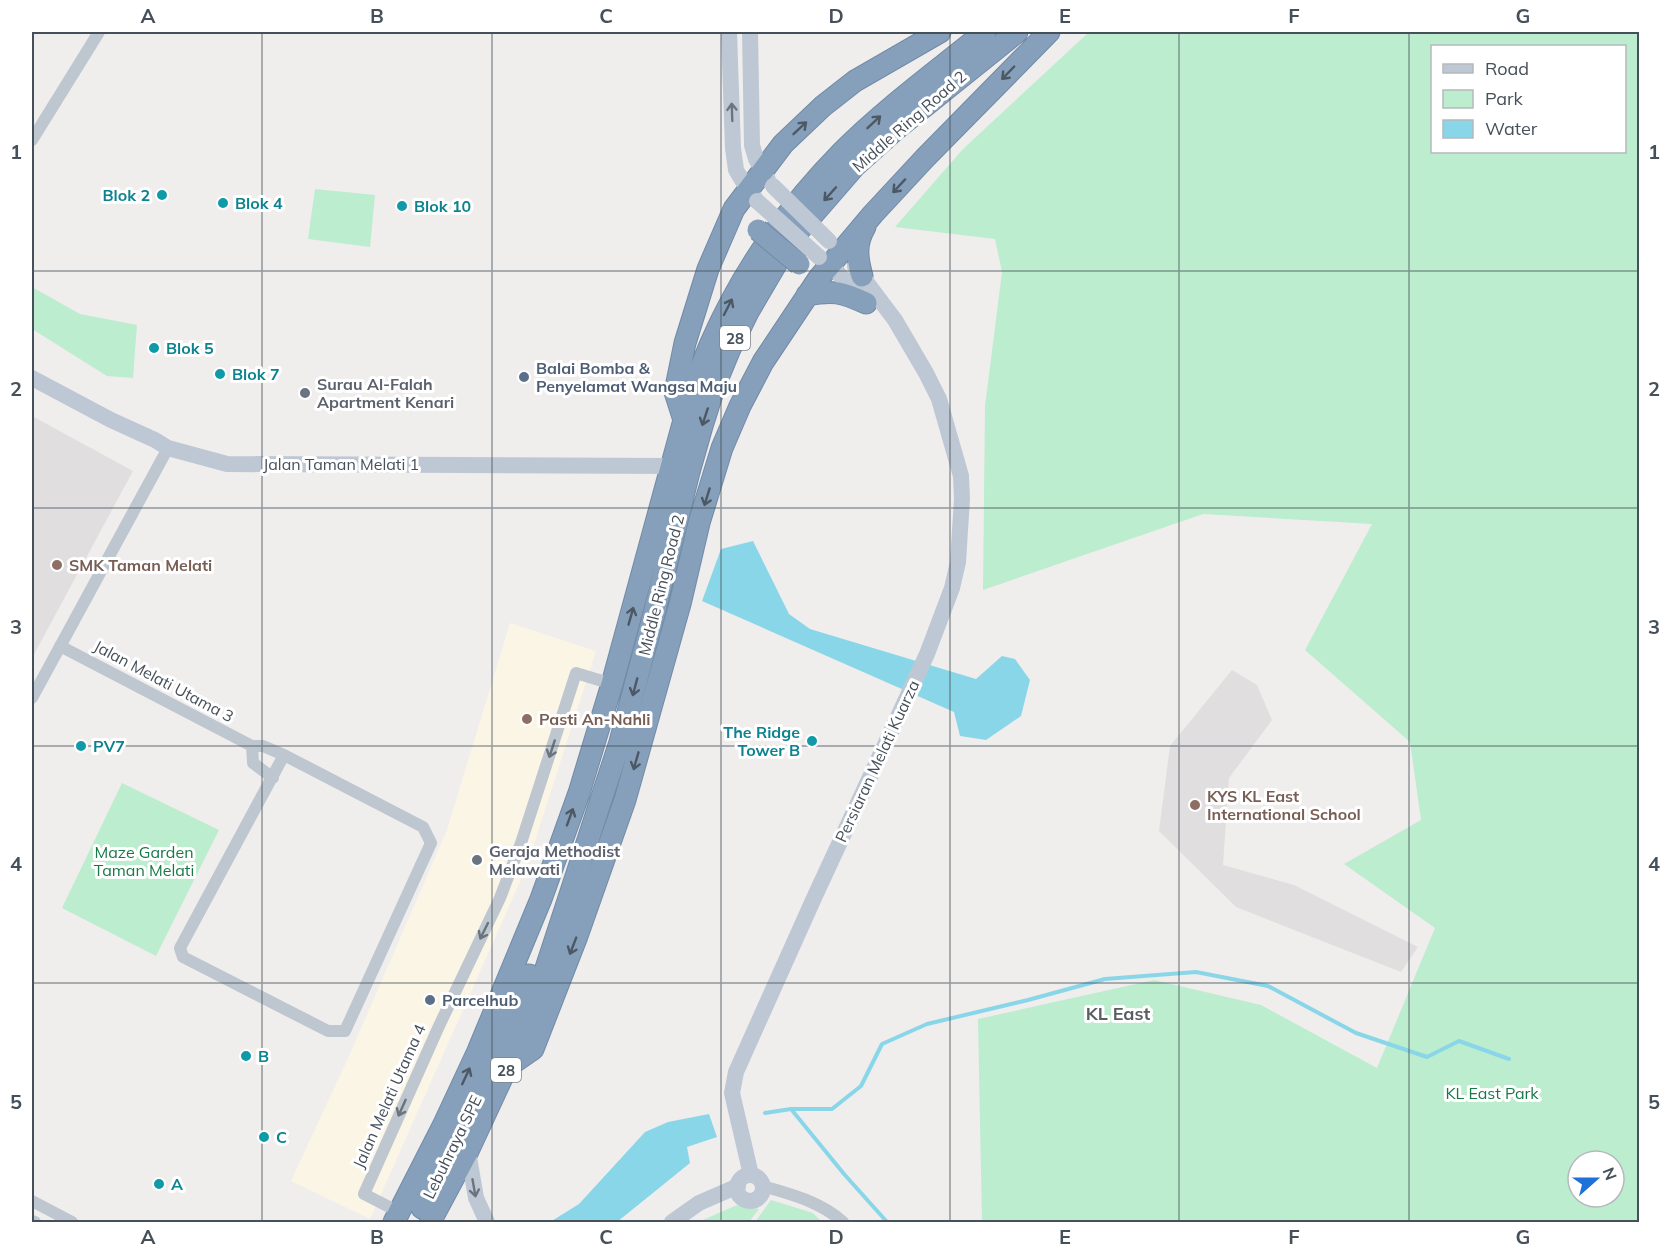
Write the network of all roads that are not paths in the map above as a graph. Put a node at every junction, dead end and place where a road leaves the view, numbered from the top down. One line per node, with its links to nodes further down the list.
1 (99, 32): 8 (street)
2 (729, 32): 9 (street, one-way to 2)
3 (750, 32): 10 (street)
4 (940, 32): 10 (highway, one-way to 4)
5 (985, 32): 21 (highway, Middle Ring Road 2 / 28, one-way to 5)
6 (1017, 32): 30 (highway, Middle Ring Road 2 / 28, one-way to 30)
7 (1049, 32): 13 (highway, one-way to 13)
8 (32, 140)
9 (736, 170): 11 (street); 12 (street)
10 (767, 179): 11 (highway); 15 (street, bridge)
11 (753, 195): 12 (highway); 15 (street, bridge)
12 (734, 209): 14 (highway)
13 (873, 214): 15 (highway); 16 (highway)
14 (724, 231): 17 (highway, bridge); 21 (highway)
15 (830, 254): 16 (street, Persiaran Melati Kuarza); 17 (highway); 18 (street, Persiaran Melati Kuarza)
16 (862, 276): 19 (street, Persiaran Melati Kuarza)
17 (803, 300): 18 (highway); 31 (highway, one-way to 31)
18 (866, 303): 19 (street, Persiaran Melati Kuarza)
19 (907, 341): 33 (street, Persiaran Melati Kuarza)
20 (32, 378): 22 (street, Jalan Taman Melati 1)
21 (684, 420): 23 (highway, Middle Ring Road 2 / 28)
22 (168, 448): 23 (street, Jalan Taman Melati 1); 24 (street)
23 (670, 466): 25 (highway, Middle Ring Road 2 / 28, one-way to 23)
24 (60, 646): 26 (street); 27 (street, Jalan Melati Utama 3)
25 (612, 684): 35 (highway, Middle Ring Road 2 / 28, one-way to 25); 35 (street, Jalan Melati Utama 4, one-way to 35)
26 (32, 698)
27 (252, 746): 28 (street, Jalan Melati Utama 3); 29 (street)
28 (284, 755): 29 (street); 29 (street, Jalan Melati Utama 3)
29 (273, 778)
30 (565, 911): 31 (highway, Middle Ring Road 2 / 28); 35 (highway, Lebuhraya SPE)
31 (507, 1067): 32 (highway, Middle Ring Road 2 / 28)
32 (468, 1151): 35 (highway, Middle Ring Road 2 / 28); 37 (street, one-way to 37)
33 (750, 1183): 38 (street); 39 (street)
34 (32, 1201): 36 (street)
35 (412, 1218)
36 (72, 1222)
37 (487, 1222)
38 (672, 1222)
39 (843, 1222)

